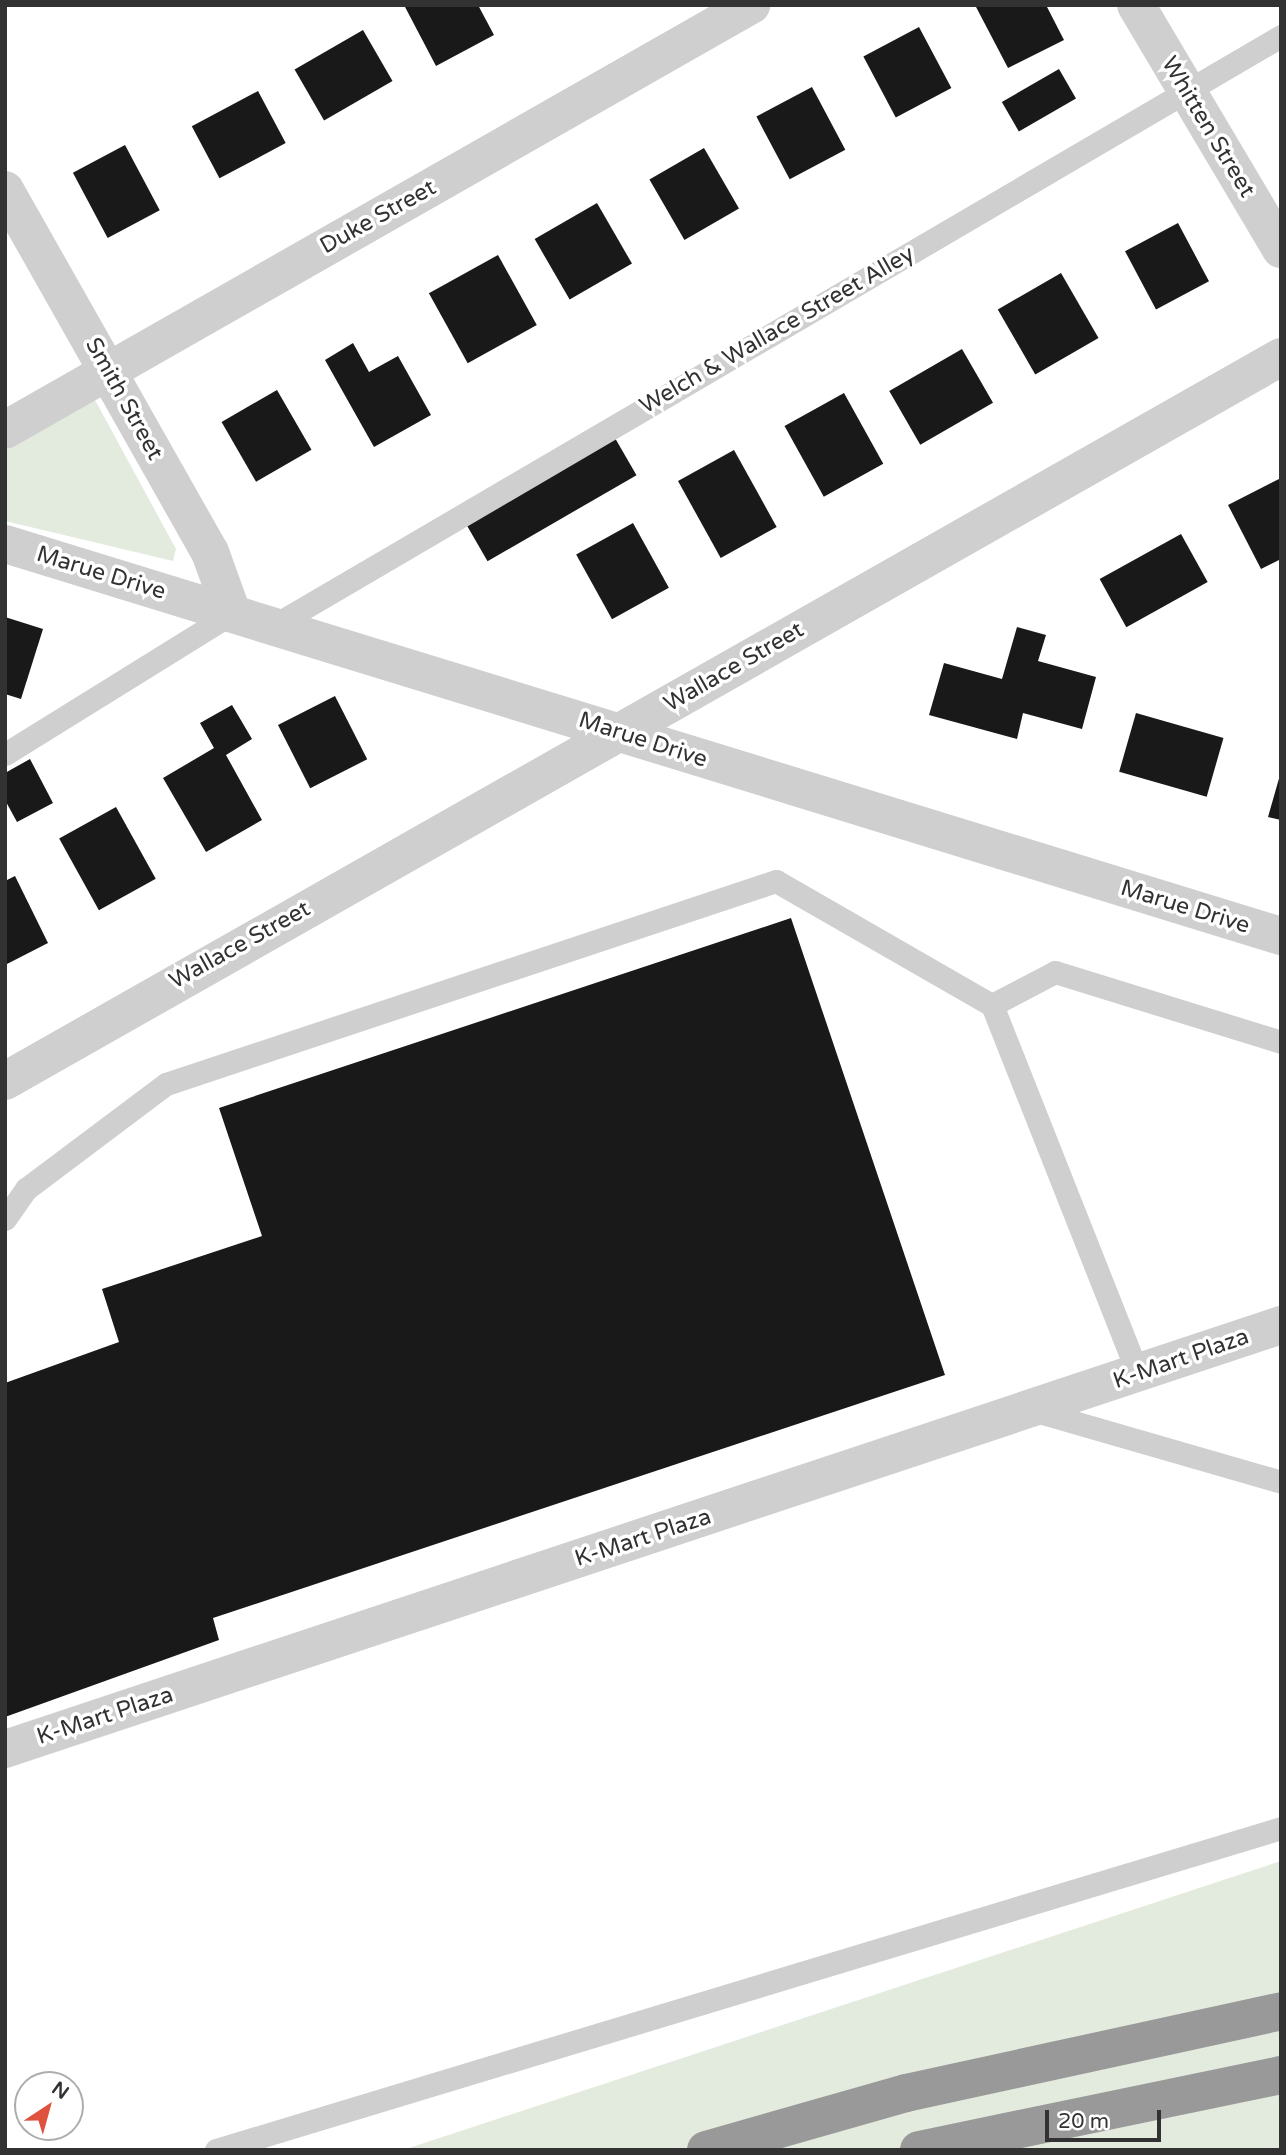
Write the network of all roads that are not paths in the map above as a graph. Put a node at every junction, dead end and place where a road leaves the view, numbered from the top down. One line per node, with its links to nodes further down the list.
1 (751, 5): 8 (street, Duke Street)
2 (1136, 5): 4 (street, Whitten Street)
3 (1281, 36): 4 (lane, Welch & Wallace Street Alley)
4 (1184, 90): 6 (street, Whitten Street); 12 (lane, Welch & Wallace Street Alley)
5 (5, 190): 8 (street, Smith Street)
6 (1281, 248)
7 (1281, 357): 13 (street, Wallace Street)
8 (107, 369): 9 (street, Duke Street); 11 (street, Smith Street)
9 (5, 430)
10 (5, 544): 11 (street, Marue Drive)
11 (232, 613): 12 (street, Marue Drive); 14 (lane)
12 (275, 625): 13 (street, Marue Drive)
13 (621, 732): 15 (street, Marue Drive); 18 (street, Wallace Street)
14 (5, 754)
15 (1281, 936)
16 (992, 1004): 17 (lane); 19 (lane); 21 (lane)
17 (1281, 1042)
18 (5, 1081)
19 (5, 1219)
20 (1281, 1325): 21 (street, K-Mart Plaza)
21 (1138, 1373): 22 (street, K-Mart Plaza)
22 (1030, 1410): 23 (lane); 24 (street, K-Mart Plaza)
23 (1281, 1482)
24 (5, 1749)
25 (1281, 1828): 28 (lane)
26 (1281, 2011): 29 (highway)
27 (1281, 2075): 30 (highway)
28 (216, 2150)
29 (706, 2150)
30 (919, 2150)

